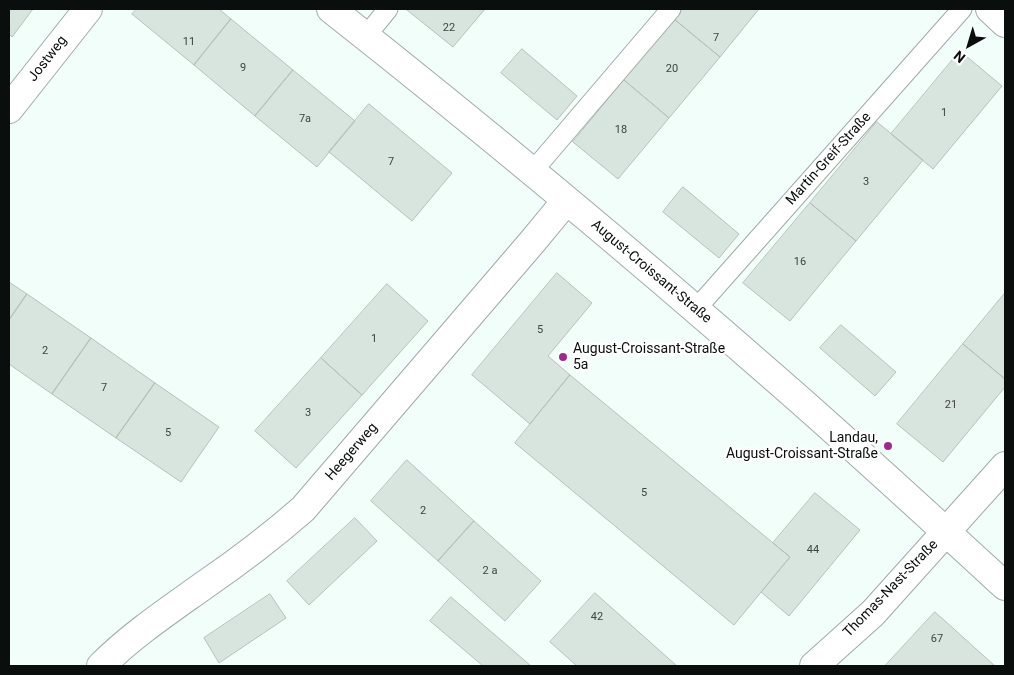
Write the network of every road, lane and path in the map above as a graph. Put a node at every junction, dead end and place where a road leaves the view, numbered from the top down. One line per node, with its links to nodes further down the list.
1 (88, 9): 9 (street, Jostweg)
2 (331, 9): 8 (street, August-Croissant-Straße)
3 (388, 9): 8 (lane)
4 (671, 9): 10 (lane)
5 (962, 9): 12 (lane, Martin-Greif-Straße)
6 (990, 9): 7 (street)
7 (1005, 23)
8 (366, 36): 10 (street, August-Croissant-Straße)
9 (9, 109)
10 (532, 172): 11 (street, August-Croissant-Straße)
11 (566, 201): 12 (street, August-Croissant-Straße); 16 (street, Heegerweg)
12 (696, 310): 14 (street, August-Croissant-Straße)
13 (1005, 466): 14 (street, Thomas-Nast-Straße)
14 (946, 532): 15 (street, August-Croissant-Straße); 17 (street, Thomas-Nast-Straße)
15 (1005, 586)
16 (101, 666)
17 (814, 666)

